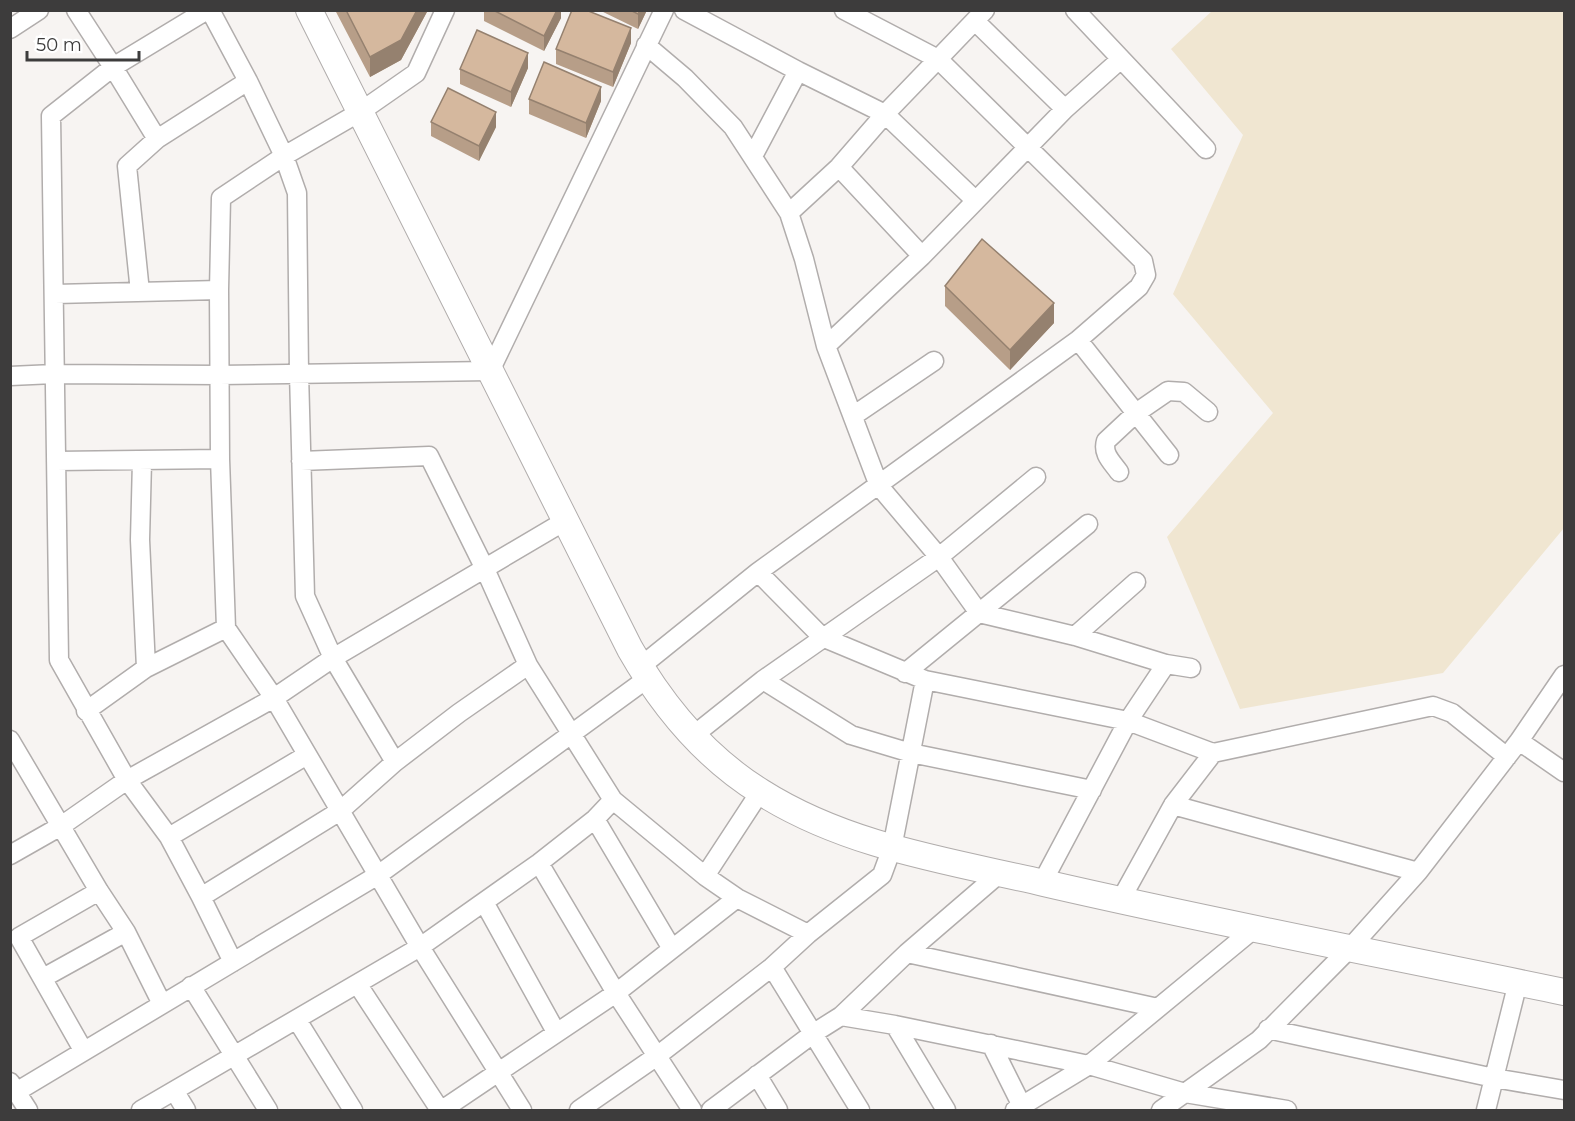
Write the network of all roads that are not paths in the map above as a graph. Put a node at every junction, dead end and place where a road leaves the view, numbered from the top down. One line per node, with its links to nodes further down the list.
1 (39, 10): 11 (street)
2 (76, 10): 15 (street)
3 (208, 10): 15 (street); 17 (street)
4 (309, 10): 19 (street)
5 (446, 10): 19 (street)
6 (664, 10): 12 (street)
7 (684, 10): 16 (street)
8 (844, 10): 13 (street)
9 (1075, 10): 14 (street)
10 (980, 16): 13 (street); 18 (street)
11 (10, 29)
12 (646, 45): 25 (street); 36 (street)
13 (938, 59): 20 (street); 22 (street)
14 (1121, 59): 18 (street); 23 (street)
15 (114, 67): 21 (street); 32 (street)
16 (798, 71): 20 (street); 25 (street)
17 (248, 81): 21 (street); 24 (street)
18 (1065, 109): 22 (street)
19 (360, 112): 24 (street); 36 (street)
20 (885, 114): 26 (street); 27 (street)
21 (157, 139): 31 (street)
22 (1027, 147): 27 (street); 33 (street)
23 (1206, 149)
24 (284, 156): 30 (street); 37 (street)
25 (753, 156): 28 (street)
26 (839, 167): 28 (street); 29 (street)
27 (975, 200): 29 (street)
28 (789, 213): 34 (street)
29 (922, 256): 34 (street)
30 (219, 290): 31 (street); 39 (street)
31 (140, 292): 32 (street)
32 (55, 294): 38 (street)
33 (1078, 340): 42 (street); 51 (street)
34 (826, 346): 43 (street)
35 (934, 361): 43 (street)
36 (490, 371): 37 (street); 52 (street)
37 (299, 373): 39 (street); 48 (street)
38 (54, 374): 39 (street); 40 (street); 46 (street)
39 (219, 375): 45 (street)
40 (10, 376)
41 (1208, 412): 42 (street)
42 (1136, 413): 44 (street); 49 (street)
43 (853, 416): 51 (street)
44 (1169, 455)
45 (220, 459): 47 (street); 59 (street)
46 (56, 461): 47 (street); 73 (street)
47 (142, 461): 65 (street)
48 (301, 461): 55 (street); 62 (street)
49 (1119, 471)
50 (1036, 477): 54 (street)
51 (879, 486): 54 (street); 56 (street)
52 (565, 521): 55 (street); 67 (street)
53 (1088, 524): 58 (street)
54 (939, 557): 58 (street); 61 (street)
55 (485, 569): 62 (street); 64 (street)
56 (758, 572): 61 (street); 67 (street)
57 (1136, 582): 60 (street)
58 (979, 614): 60 (street); 68 (street)
59 (226, 628): 65 (street); 72 (street)
60 (1075, 636): 63 (street)
61 (822, 638): 68 (street); 70 (street)
62 (333, 658): 72 (street); 83 (street)
63 (1166, 664): 66 (street); 74 (street)
64 (528, 665): 75 (street); 83 (street)
65 (146, 668): 73 (street)
66 (1191, 668)
67 (644, 673): 75 (street); 76 (street)
68 (905, 673): 71 (street)
69 (1564, 675): 78 (street)
70 (763, 680): 76 (street); 79 (street)
71 (925, 680): 74 (street); 79 (street)
72 (274, 698): 81 (street); 85 (street)
73 (86, 711): 85 (street)
74 (1128, 721): 80 (street); 86 (street)
75 (570, 734): 88 (street); 99 (street)
76 (694, 735): 87 (street)
77 (10, 740): 92 (street)
78 (1520, 741): 82 (street); 84 (street)
79 (911, 753): 86 (street); 94 (street)
80 (1213, 753): 82 (street); 89 (street)
81 (307, 755): 90 (street); 93 (street)
82 (1507, 757): 97 (street)
83 (395, 762): 90 (street)
84 (1564, 772)
85 (127, 780): 92 (street); 93 (street)
86 (1092, 790): 101 (street)
87 (760, 792): 94 (street); 100 (street)
88 (613, 800): 91 (street); 100 (street)
89 (1173, 804): 97 (street); 105 (street)
90 (340, 811): 99 (street); 103 (street)
91 (595, 819): 96 (street); 112 (street)
92 (61, 826): 95 (street); 102 (street)
93 (169, 837): 103 (street)
94 (892, 848): 98 (street); 109 (street)
95 (10, 855)
96 (539, 862): 106 (street); 121 (street)
97 (1418, 872): 111 (street)
98 (1000, 873): 101 (street); 113 (street)
99 (378, 875): 110 (street); 114 (street)
100 (705, 876): 104 (street)
101 (1042, 883): 105 (street)
102 (99, 891): 108 (street); 116 (street)
103 (201, 897): 114 (street)
104 (737, 898): 109 (street); 112 (street)
105 (1120, 901): 107 (street)
106 (484, 902): 110 (street); 128 (street)
107 (1255, 928): 111 (street); 123 (street)
108 (126, 932): 116 (street); 122 (street)
109 (808, 934): 115 (street)
110 (420, 947): 118 (street); 135 (street)
111 (1350, 948): 117 (street); 127 (street)
112 (672, 949): 121 (street)
113 (907, 953): 123 (street); 124 (street)
114 (233, 962): 119 (street)
115 (772, 967): 129 (street); 132 (street)
116 (43, 978): 131 (street)
117 (1518, 982): 120 (street); 137 (street)
118 (358, 985): 125 (street); 148 (street)
119 (191, 986): 122 (street); 133 (street)
120 (1564, 992)
121 (616, 993): 128 (street); 132 (street)
122 (162, 1004): 131 (street)
123 (1158, 1008): 134 (street)
124 (841, 1016): 126 (street); 129 (street)
125 (297, 1020): 133 (street); 147 (street)
126 (895, 1025): 130 (street); 155 (street)
127 (1269, 1029): 137 (street); 141 (street)
128 (556, 1032): 135 (street)
129 (814, 1033): 136 (street); 154 (street)
130 (991, 1044): 134 (street); 142 (street)
131 (83, 1050): 138 (street)
132 (657, 1056): 150 (street); 151 (street)
133 (235, 1057): 140 (street); 146 (street)
134 (1089, 1065): 141 (street); 142 (street)
135 (498, 1073): 148 (street); 149 (street)
136 (757, 1075): 152 (street); 153 (street)
137 (1494, 1078): 139 (street); 158 (street)
138 (13, 1087): 143 (street)
139 (1564, 1090)
140 (175, 1092): 144 (street); 145 (street)
141 (1185, 1093): 156 (street); 157 (street)
142 (1018, 1108)
143 (28, 1110)
144 (141, 1110)
145 (186, 1110)
146 (268, 1110)
147 (353, 1110)
148 (441, 1110)
149 (522, 1110)
150 (579, 1110)
151 (692, 1110)
152 (711, 1110)
153 (778, 1110)
154 (860, 1110)
155 (946, 1110)
156 (1161, 1110)
157 (1287, 1110)
158 (1486, 1110)

